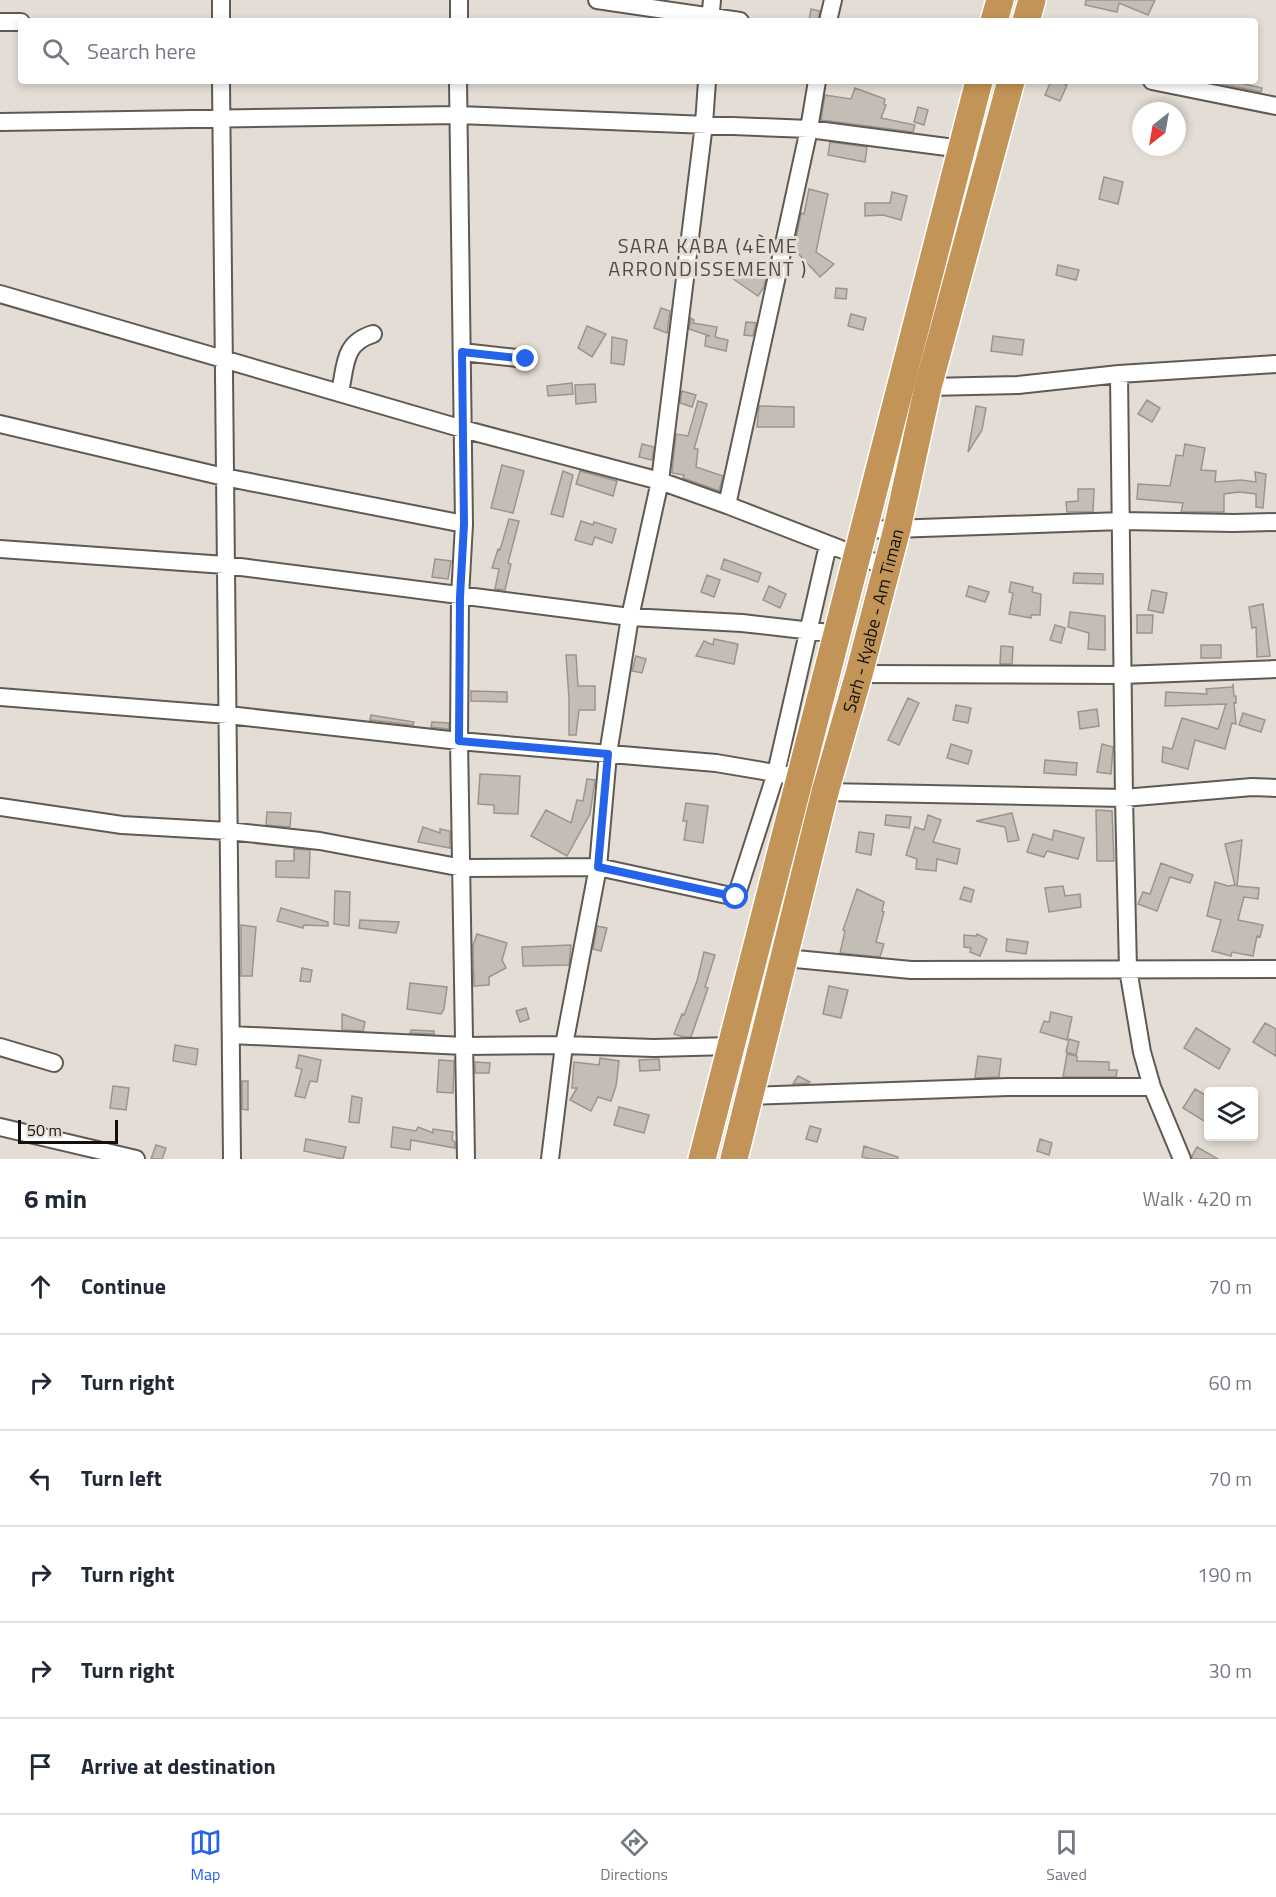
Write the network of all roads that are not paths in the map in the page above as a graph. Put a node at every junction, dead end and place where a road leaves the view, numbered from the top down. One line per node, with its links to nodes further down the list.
1 (221, 0): 8 (street)
2 (459, 0): 9 (street)
3 (597, 0): 7 (street)
4 (832, 0): 11 (street)
5 (1000, 0): 12 (highway)
6 (1032, 0): 13 (highway)
7 (711, 13): 10 (street)
8 (220, 18)
9 (459, 18)
10 (729, 18)
11 (829, 18)
12 (995, 18)
13 (1027, 18)
14 (0, 22): 15 (street)
15 (18, 22)
16 (221, 84): 25 (street)
17 (459, 84): 24 (street)
18 (707, 84): 27 (street)
19 (816, 84): 28 (street)
20 (978, 84): 29 (highway, Sarh - Kyabe - Am Timan)
21 (1010, 84): 37 (highway, Sarh - Kyabe - Am Timan)
22 (1167, 84): 23 (street)
23 (1276, 106)
24 (458, 115): 25 (street); 27 (street); 32 (street)
25 (222, 117): 26 (street); 33 (street)
26 (0, 122)
27 (704, 124): 28 (street); 42 (street)
28 (809, 129): 29 (street); 43 (street)
29 (962, 148): 48 (highway, Sarh - Kyabe - Am Timan)
30 (0, 294): 33 (street)
31 (373, 334): 38 (street)
32 (462, 352): 34 (street); 40 (street)
33 (224, 358): 38 (street); 41 (street)
34 (526, 359)
35 (1276, 364): 36 (street)
36 (1119, 374): 37 (street); 44 (street)
37 (928, 387): 47 (highway, Sarh - Kyabe - Am Timan)
38 (340, 392): 40 (street)
39 (0, 424): 41 (street)
40 (463, 429): 42 (street); 46 (street)
41 (224, 477): 46 (street); 52 (street)
42 (660, 482): 43 (street); 55 (street)
43 (727, 505): 49 (street)
44 (1122, 521): 45 (street); 47 (street); 60 (street)
45 (1276, 522)
46 (464, 524): 54 (street)
47 (897, 529): 48 (street); 53 (highway, Sarh - Kyabe - Am Timan)
48 (864, 530): 51 (highway, Sarh - Kyabe - Am Timan)
49 (828, 545): 51 (street); 56 (street)
50 (0, 549): 52 (street)
51 (857, 557): 53 (street); 57 (highway, Sarh - Kyabe - Am Timan)
52 (225, 565): 54 (street); 62 (street)
53 (887, 567): 59 (highway, Sarh - Kyabe - Am Timan)
54 (460, 597): 55 (street); 63 (street)
55 (630, 617): 56 (street); 64 (street)
56 (810, 631): 57 (street); 65 (street)
57 (838, 634): 65 (highway, Sarh - Kyabe - Am Timan)
58 (1276, 669): 60 (street)
59 (859, 674): 60 (street); 67 (highway, Sarh - Kyabe - Am Timan)
60 (1122, 675): 68 (street)
61 (0, 697): 62 (street)
62 (228, 715): 63 (street); 70 (street)
63 (459, 741): 64 (street); 74 (street)
64 (608, 754): 65 (street); 73 (street)
65 (787, 775): 71 (street); 72 (highway, Sarh - Kyabe - Am Timan)
66 (1276, 788): 68 (street)
67 (825, 792): 68 (street); 75 (highway, Sarh - Kyabe - Am Timan)
68 (1124, 798): 76 (street)
69 (0, 807): 70 (street)
70 (228, 831): 74 (street); 78 (street)
71 (755, 838): 72 (street); 73 (street)
72 (781, 844): 81 (highway, Sarh - Kyabe - Am Timan)
73 (598, 867): 74 (street); 79 (street)
74 (463, 868): 80 (street)
75 (785, 958): 76 (street); 85 (highway, Sarh - Kyabe - Am Timan)
76 (1128, 969): 77 (street); 84 (street)
77 (1276, 969)
78 (232, 1035): 80 (street); 88 (street)
79 (564, 1045): 80 (street); 81 (street); 90 (street)
80 (464, 1046): 89 (street)
81 (731, 1046): 91 (highway, Sarh - Kyabe - Am Timan)
82 (0, 1047): 83 (street)
83 (54, 1063)
84 (1152, 1087): 85 (street); 93 (street)
85 (750, 1096): 92 (highway, Sarh - Kyabe - Am Timan)
86 (0, 1127): 87 (street)
87 (135, 1159)
88 (232, 1159)
89 (466, 1159)
90 (550, 1159)
91 (702, 1159)
92 (734, 1159)
93 (1182, 1159)

